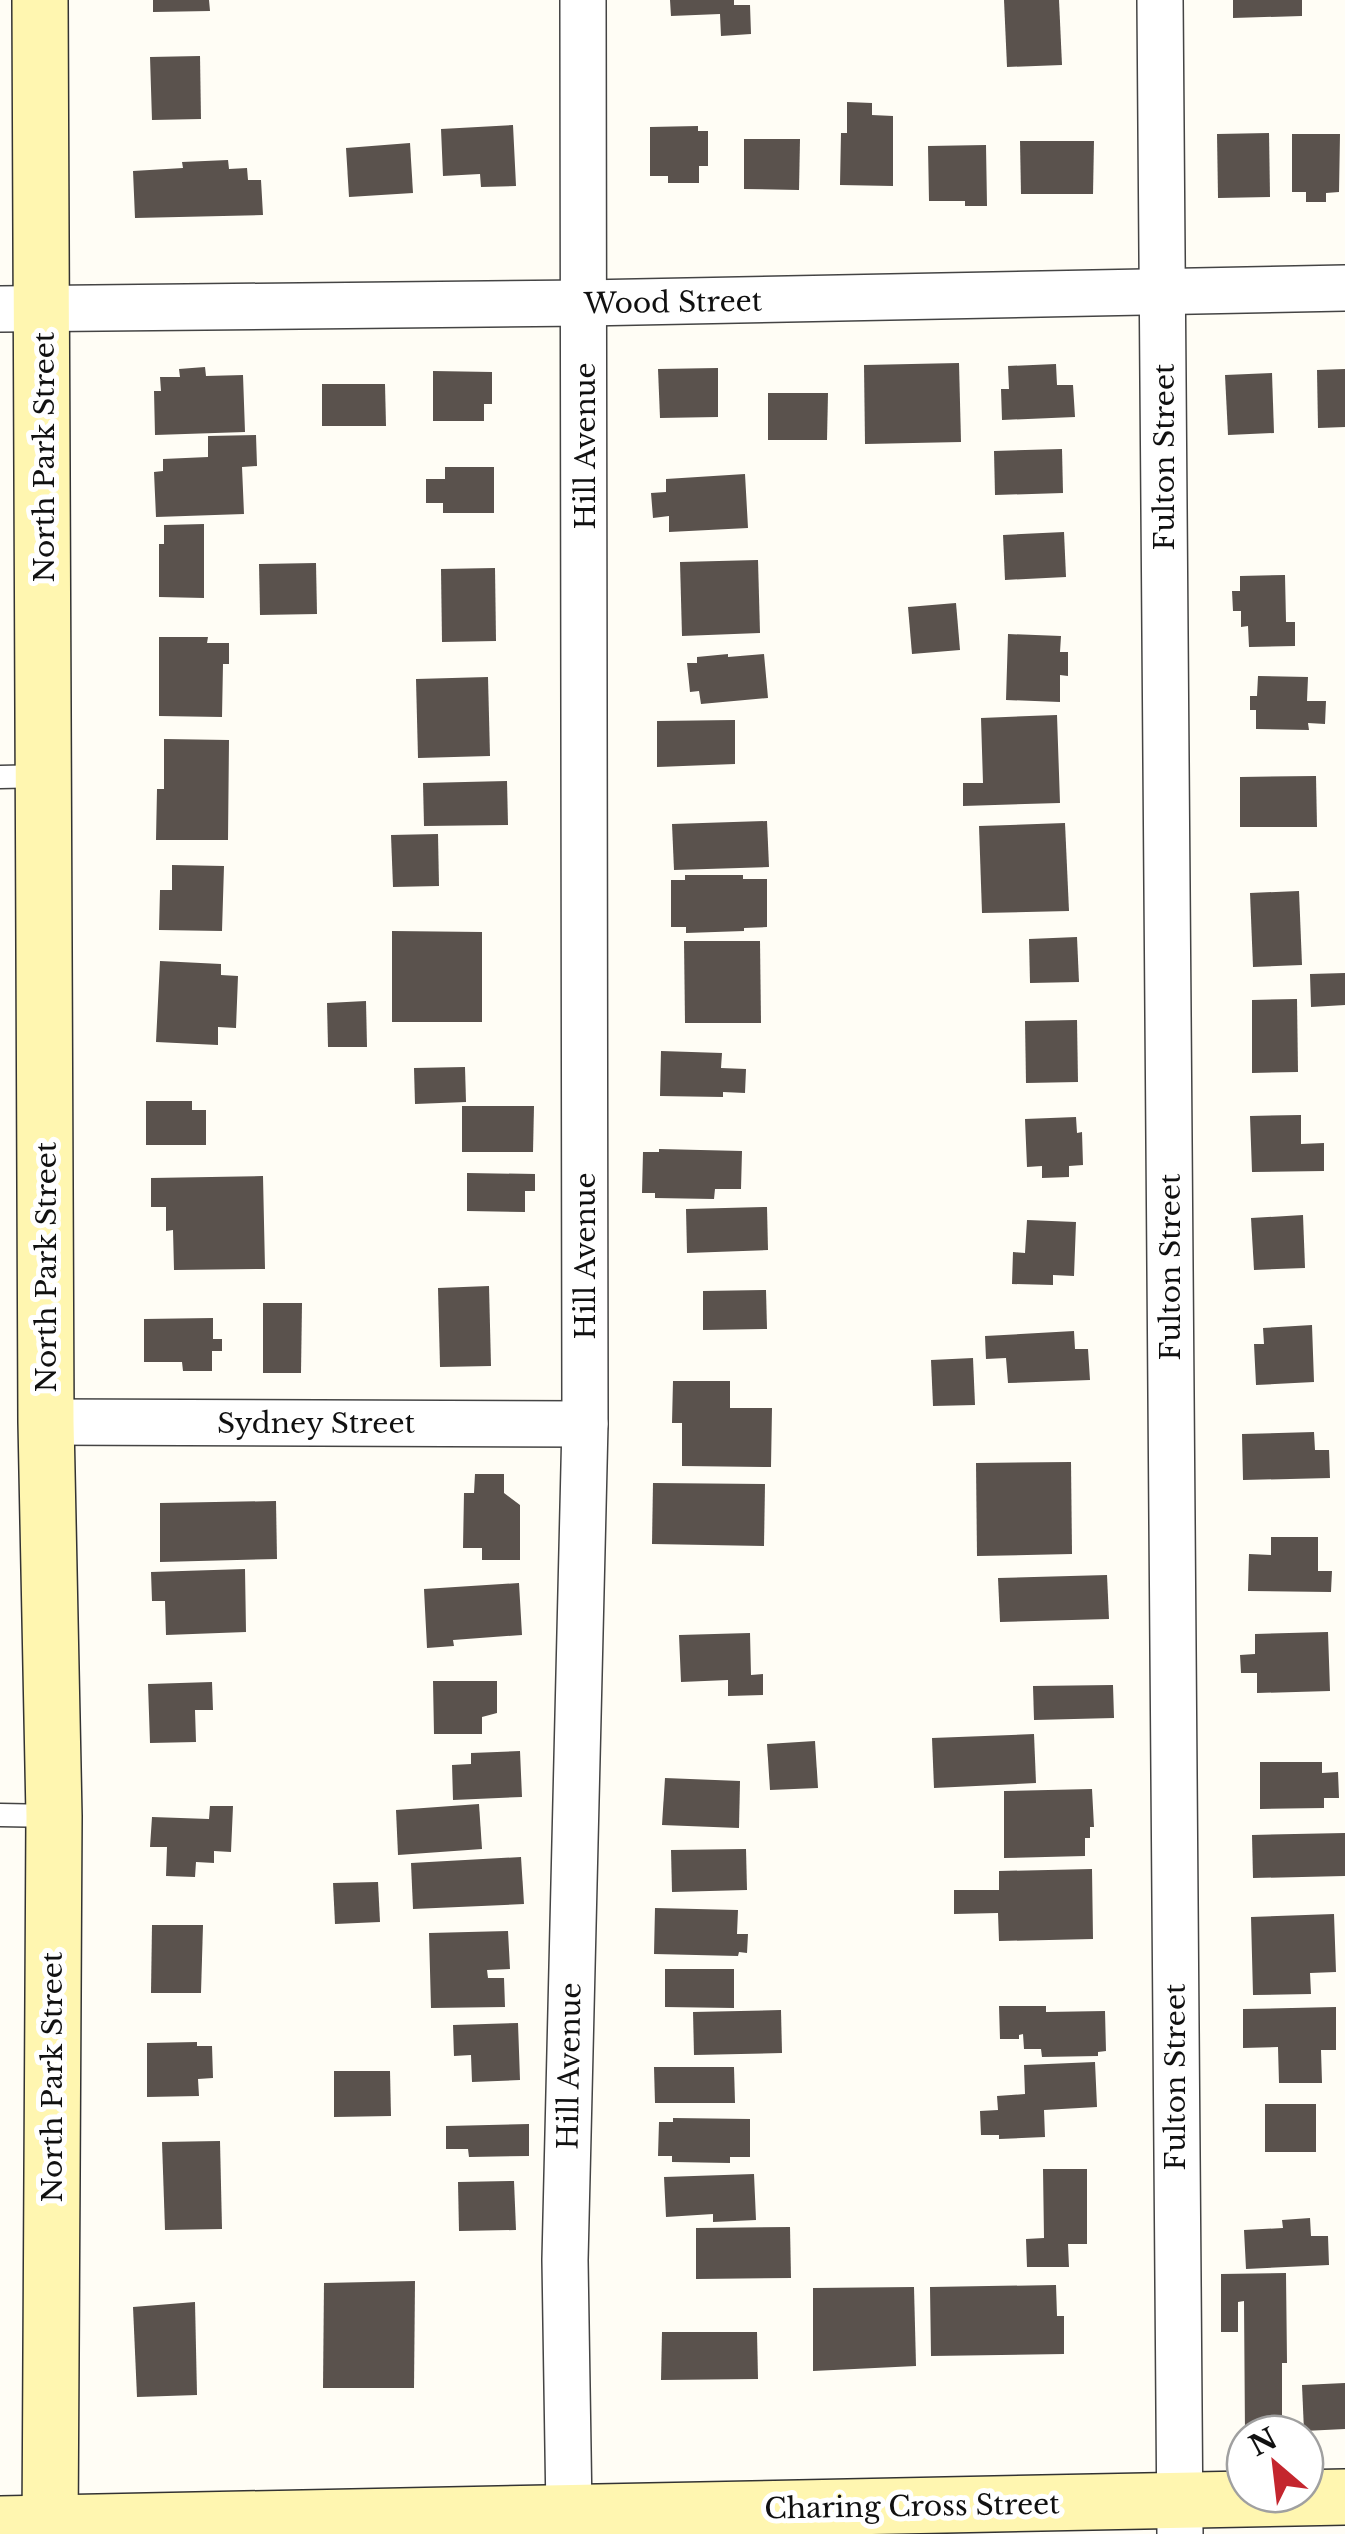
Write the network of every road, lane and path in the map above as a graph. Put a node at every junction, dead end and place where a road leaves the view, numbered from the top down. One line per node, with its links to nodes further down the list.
1 (40, 0): 7 (main road, North Park Street)
2 (583, 0): 6 (street, Hill Avenue)
3 (1160, 0): 5 (street, Fulton Street)
4 (1345, 288): 5 (street, Wood Street)
5 (1163, 293): 6 (street, Wood Street); 15 (street, Fulton Street)
6 (585, 303): 7 (street, Wood Street); 10 (street, Hill Avenue)
7 (22, 308): 8 (main road, North Park Street)
8 (23, 776): 9 (main road, North Park Street)
9 (46, 1422): 10 (street, Sydney Street); 12 (main road, North Park Street)
10 (586, 1424): 14 (street, Hill Avenue)
11 (0, 1815): 12 (lane)
12 (54, 1816): 16 (main road, North Park Street)
13 (1345, 2497): 15 (main road, Charing Cross Street)
14 (569, 2512): 15 (main road, Charing Cross Street); 16 (main road, Charing Cross Street)
15 (1180, 2517)
16 (34, 2527)

